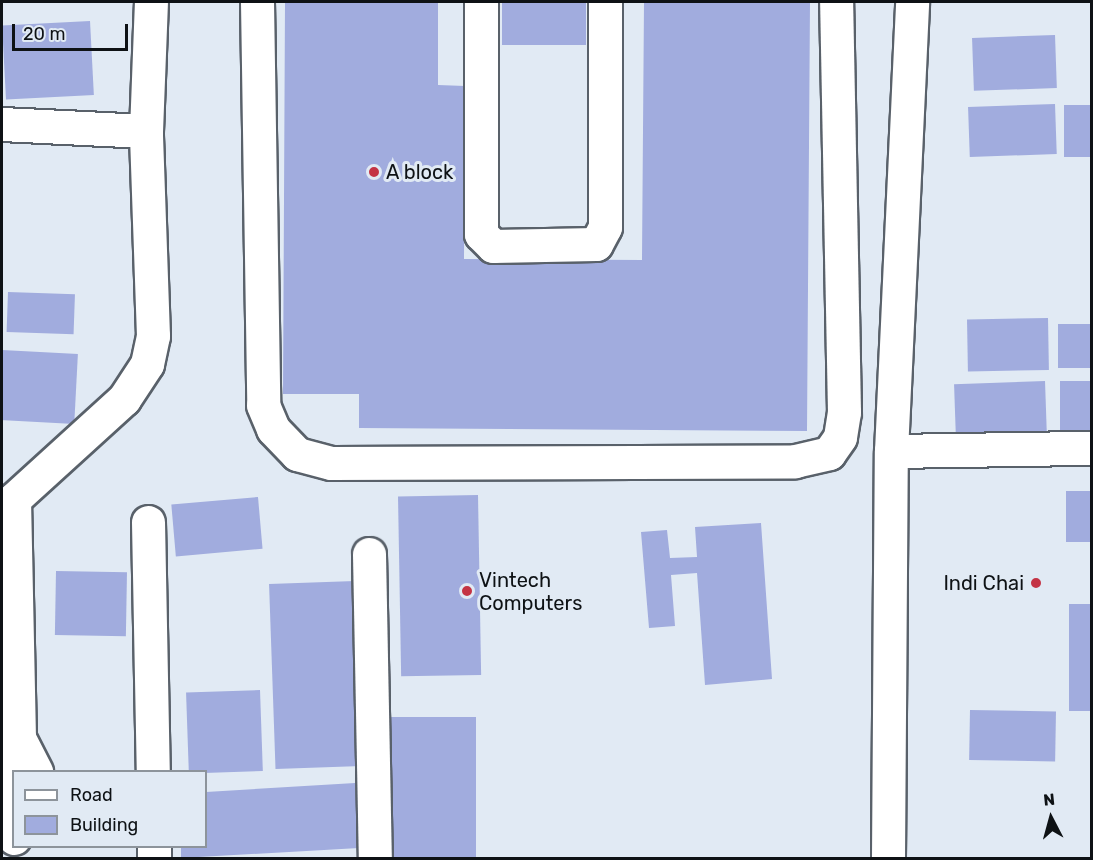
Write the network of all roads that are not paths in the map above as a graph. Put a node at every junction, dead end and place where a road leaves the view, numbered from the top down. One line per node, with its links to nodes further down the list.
1 (151, 2): 8 (street)
2 (257, 2): 5 (street)
3 (481, 2): 4 (street)
4 (605, 2)
5 (836, 2)
6 (912, 2): 10 (street)
7 (2, 124): 8 (street)
8 (146, 131): 11 (street)
9 (1092, 448): 10 (street)
10 (891, 451): 19 (street)
11 (8, 498): 14 (street)
12 (148, 522): 16 (street)
13 (369, 554): 18 (street)
14 (19, 738): 15 (street); 17 (street)
15 (35, 770)
16 (153, 770)
17 (12, 835)
18 (375, 858)
19 (888, 858)

